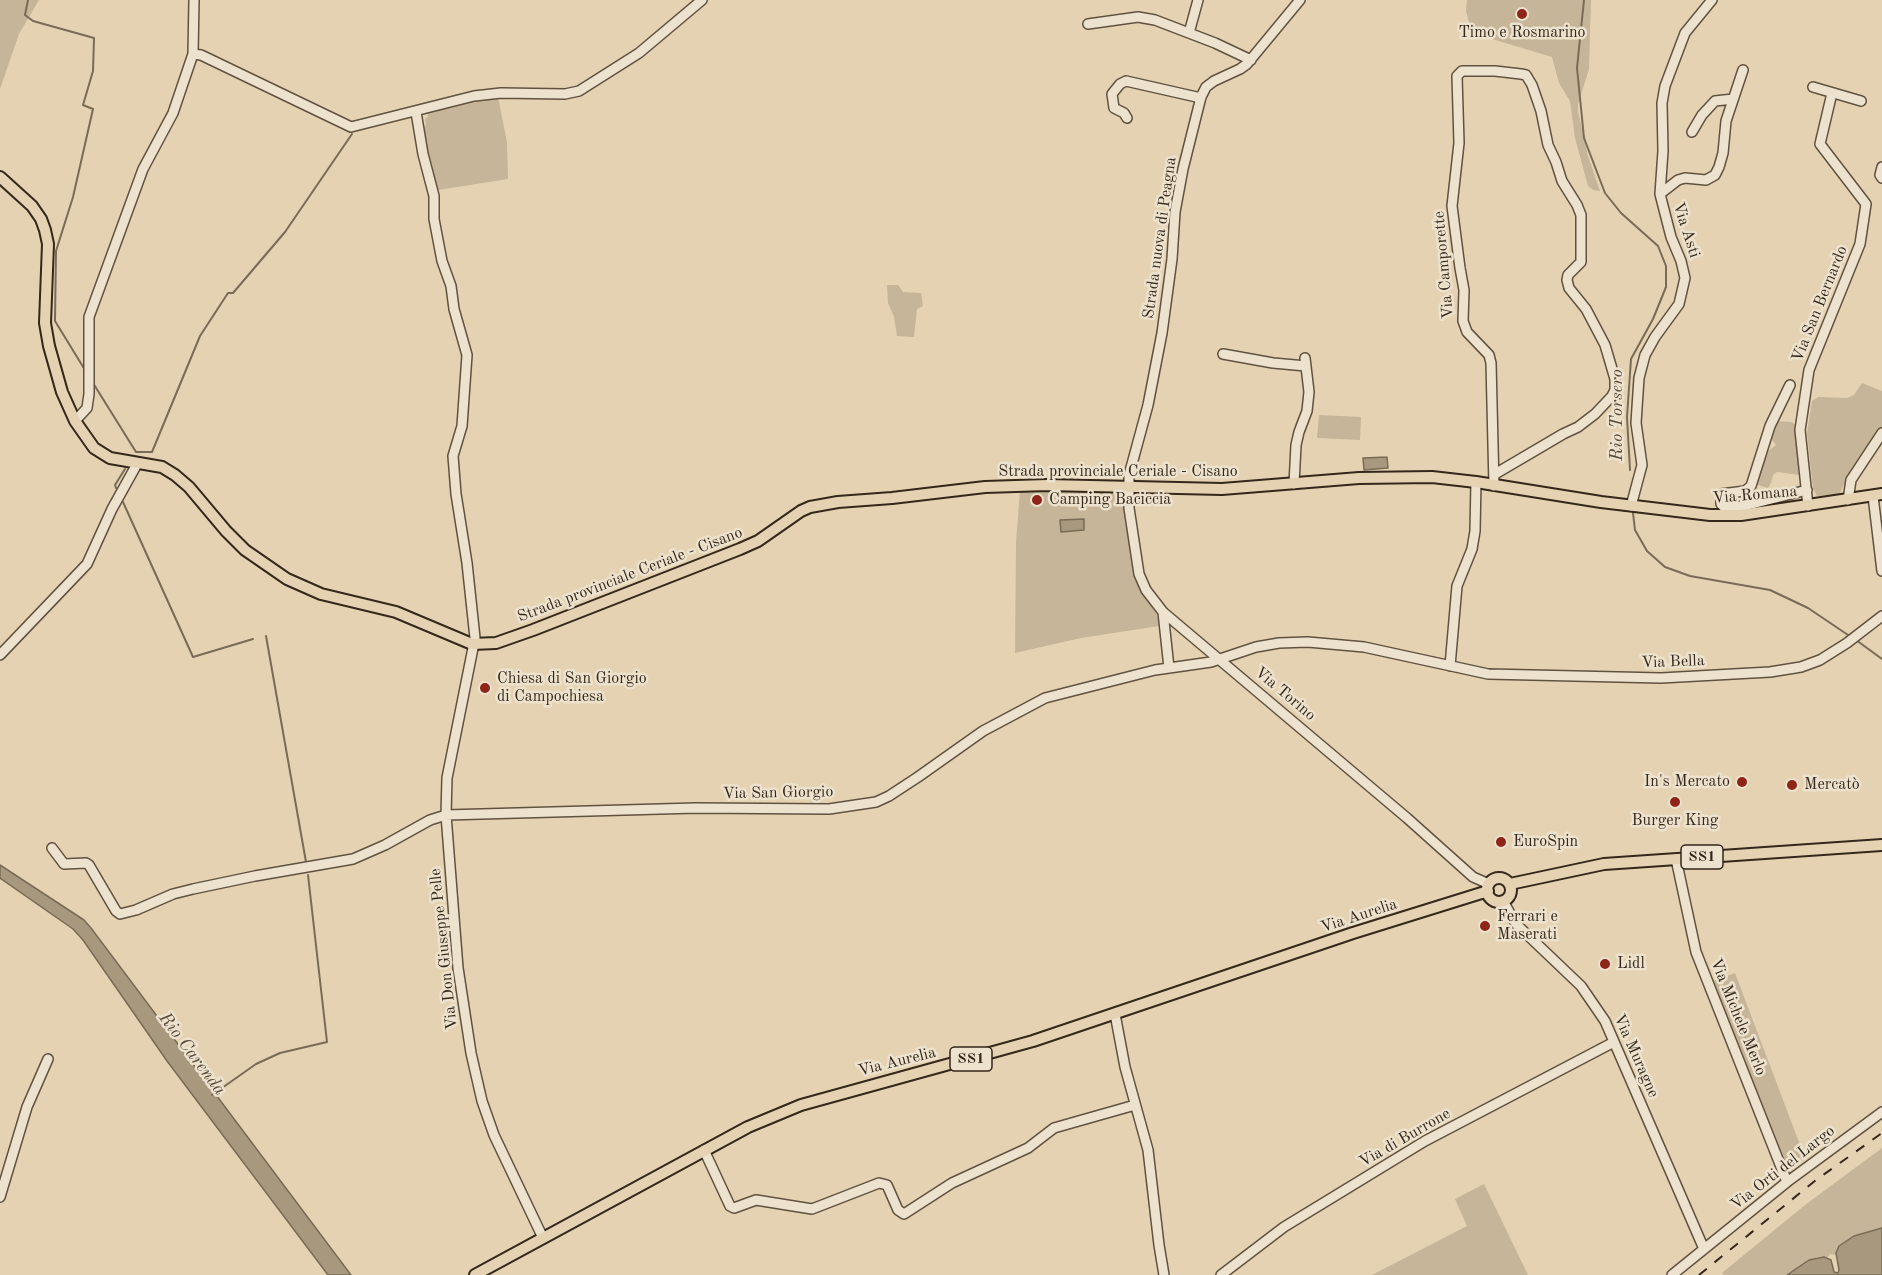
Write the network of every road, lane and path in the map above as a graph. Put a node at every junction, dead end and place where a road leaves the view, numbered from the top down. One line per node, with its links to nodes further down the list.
1 (194, 0): 8 (street)
2 (702, 0): 16 (street)
3 (1198, 0): 7 (street)
4 (1300, 0): 9 (street)
5 (1712, 0): 22 (street, Via Asti)
6 (1088, 24): 7 (street)
7 (1189, 33): 9 (street)
8 (193, 54): 16 (street); 25 (street)
9 (1251, 60): 13 (street)
10 (1743, 70): 14 (street)
11 (1813, 87): 12 (street)
12 (1832, 93): 15 (street); 33 (street, Via San Bernardo)
13 (1201, 98): 17 (street); 32 (street, Strada nuova di Peagna)
14 (1733, 99): 18 (street); 22 (street)
15 (1861, 101)
16 (416, 112): 41 (street, Via Don Giuseppe Pelle)
17 (1127, 118)
18 (1692, 132)
19 (1882, 167): 21 (street)
20 (0, 177): 25 (main road, Strada provinciale Ceriale - Cisano)
21 (1882, 178)
22 (1660, 194): 36 (street, Via Asti)
23 (1223, 354): 30 (street)
24 (1790, 385): 33 (street)
25 (75, 422): 27 (main road, Strada provinciale Ceriale - Cisano)
26 (1882, 433): 35 (street)
27 (137, 464): 41 (main road, Strada provinciale Ceriale - Cisano); 42 (street)
28 (1495, 474): 28 (street, Via Camporette); 31 (street, Via Camporette)
29 (1476, 482): 30 (main road, Strada provinciale Ceriale - Cisano); 31 (main road, Strada provinciale Ceriale - Cisano); 44 (street)
30 (1294, 484): 32 (main road, Strada provinciale Ceriale - Cisano)
31 (1494, 486): 36 (main road, Strada provinciale Ceriale - Cisano)
32 (1128, 487): 39 (street, Via Torino); 41 (main road, Strada provinciale Ceriale - Cisano)
33 (1807, 490): 37 (street, Via San Bernardo)
34 (1877, 495): 35 (main road, Via Romana); 38 (street)
35 (1848, 500): 37 (main road, Via Romana)
36 (1631, 506): 37 (main road, Via Romana)
37 (1808, 506)
38 (1882, 571)
39 (1162, 612): 43 (street, Via Torino); 45 (street)
40 (1882, 616): 44 (street, Via Bella)
41 (472, 644): 46 (street, Via Don Giuseppe Pelle)
42 (0, 655)
43 (1220, 659): 44 (street, Via Bella); 45 (street, Via San Giorgio); 51 (street, Via Torino)
44 (1450, 666)
45 (1168, 668): 46 (street, Via San Giorgio)
46 (446, 815): 48 (street); 61 (street, Via Don Giuseppe Pelle)
47 (1882, 845): 49 (main road, Via Aurelia / SS1)
48 (52, 848)
49 (1676, 859): 50 (main road, Via Aurelia / SS1); 59 (street, Via Michele Merlo)
50 (1510, 884): 51 (main road, Via Aurelia / SS1); 52 (main road)
51 (1489, 888): 52 (main road); 53 (main road, Via Aurelia / SS1)
52 (1503, 901): 54 (street, Via Muragne)
53 (1115, 1014): 56 (street); 58 (main road, Via Aurelia / SS1)
54 (1614, 1042): 62 (street, Via Muragne); 65 (street, Via di Burrone)
55 (48, 1059): 60 (street)
56 (1135, 1105): 58 (street); 64 (street)
57 (1882, 1112): 59 (street, Via Orti del Largo)
58 (704, 1150): 61 (main road, Via Aurelia / SS1)
59 (1787, 1182): 62 (street, Via Orti del Largo)
60 (0, 1197)
61 (543, 1238): 63 (main road, Via Aurelia / SS1)
62 (1704, 1249): 66 (street, Via Orti del Largo)
63 (475, 1275)
64 (1164, 1275)
65 (1221, 1275)
66 (1672, 1275)

